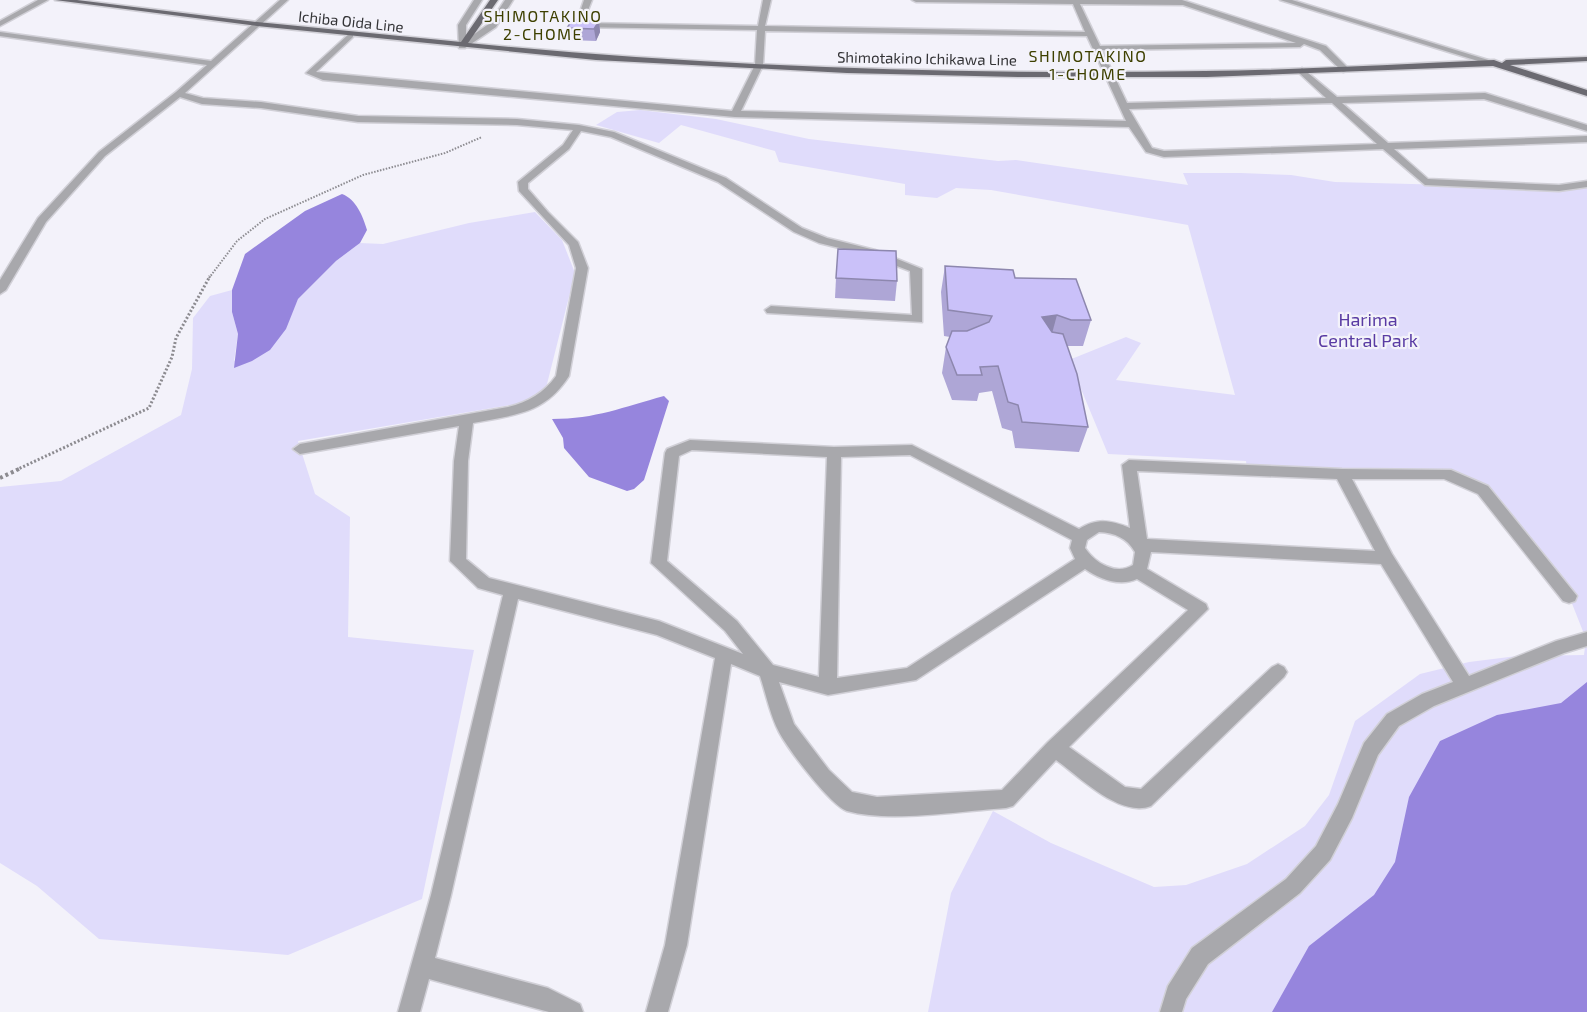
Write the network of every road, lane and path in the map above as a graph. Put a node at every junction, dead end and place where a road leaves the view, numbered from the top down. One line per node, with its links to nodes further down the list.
1 (44, 0): 15 (street)
2 (59, 0): 12 (main road, Ichiba Oida Line)
3 (284, 0): 16 (street)
4 (478, 0): 22 (street)
5 (494, 0): 22 (main road)
6 (510, 0): 22 (street)
7 (588, 0): 17 (street)
8 (767, 0): 17 (street)
9 (916, 0): 14 (street)
10 (1174, 0): 13 (street)
11 (1284, 0): 26 (street)
12 (74, 1): 16 (main road, Ichiba Oida Line)
13 (1189, 2): 14 (street); 21 (street)
14 (1076, 3): 20 (street)
15 (0, 24)
16 (257, 24): 19 (main road, Ichiba Oida Line); 25 (street)
17 (761, 28): 20 (street); 27 (street)
18 (0, 34): 25 (street)
19 (350, 34): 22 (main road, Ichiba Oida Line); 35 (street)
20 (1089, 34): 23 (street)
21 (1300, 40): 23 (street); 28 (street)
22 (462, 46): 27 (main road, Shimotakino Ichikawa Line)
23 (1097, 48): 30 (street)
24 (1587, 59): 26 (main road)
25 (211, 63): 32 (street)
26 (1494, 63): 28 (main road, Shimotakino Ichikawa Line); 31 (main road, Shimotakino Ichikawa Line)
27 (759, 65): 30 (main road, Shimotakino Ichikawa Line); 35 (street)
28 (1346, 70): 29 (main road, Shimotakino Ichikawa Line)
29 (1302, 71): 30 (main road, Shimotakino Ichikawa Line); 33 (street)
30 (1111, 74): 34 (street)
31 (1587, 93)
32 (179, 94): 36 (street); 43 (street)
33 (1336, 100): 34 (street); 39 (street); 41 (street)
34 (1125, 106): 37 (street)
35 (735, 114): 37 (street)
36 (517, 122): 38 (street); 49 (path)
37 (1132, 124): 41 (street)
38 (579, 128): 44 (street); 45 (street)
39 (1587, 128)
40 (1587, 139): 41 (street)
41 (1390, 147): 42 (street)
42 (1587, 184)
43 (0, 290)
44 (771, 310)
45 (467, 420): 46 (street); 55 (street)
46 (300, 449)
47 (834, 452): 50 (street); 59 (street); 62 (street)
48 (1342, 474): 51 (street); 52 (street); 56 (street)
49 (0, 478)
50 (1080, 537): 51 (street); 53 (street)
51 (1140, 545): 52 (street); 54 (street)
52 (1386, 558): 61 (street)
53 (1084, 561): 54 (street); 62 (street)
54 (1137, 571): 63 (street)
55 (512, 591): 58 (street); 64 (street)
56 (1569, 596)
57 (1587, 639): 61 (street)
58 (724, 654): 59 (street); 67 (street)
59 (767, 671): 62 (street); 63 (street)
60 (1278, 672): 63 (street)
61 (1465, 685): 68 (street)
62 (828, 687)
63 (1055, 748)
64 (422, 966): 65 (street); 66 (street)
65 (409, 1012)
66 (572, 1012)
67 (657, 1012)
68 (1171, 1012)

